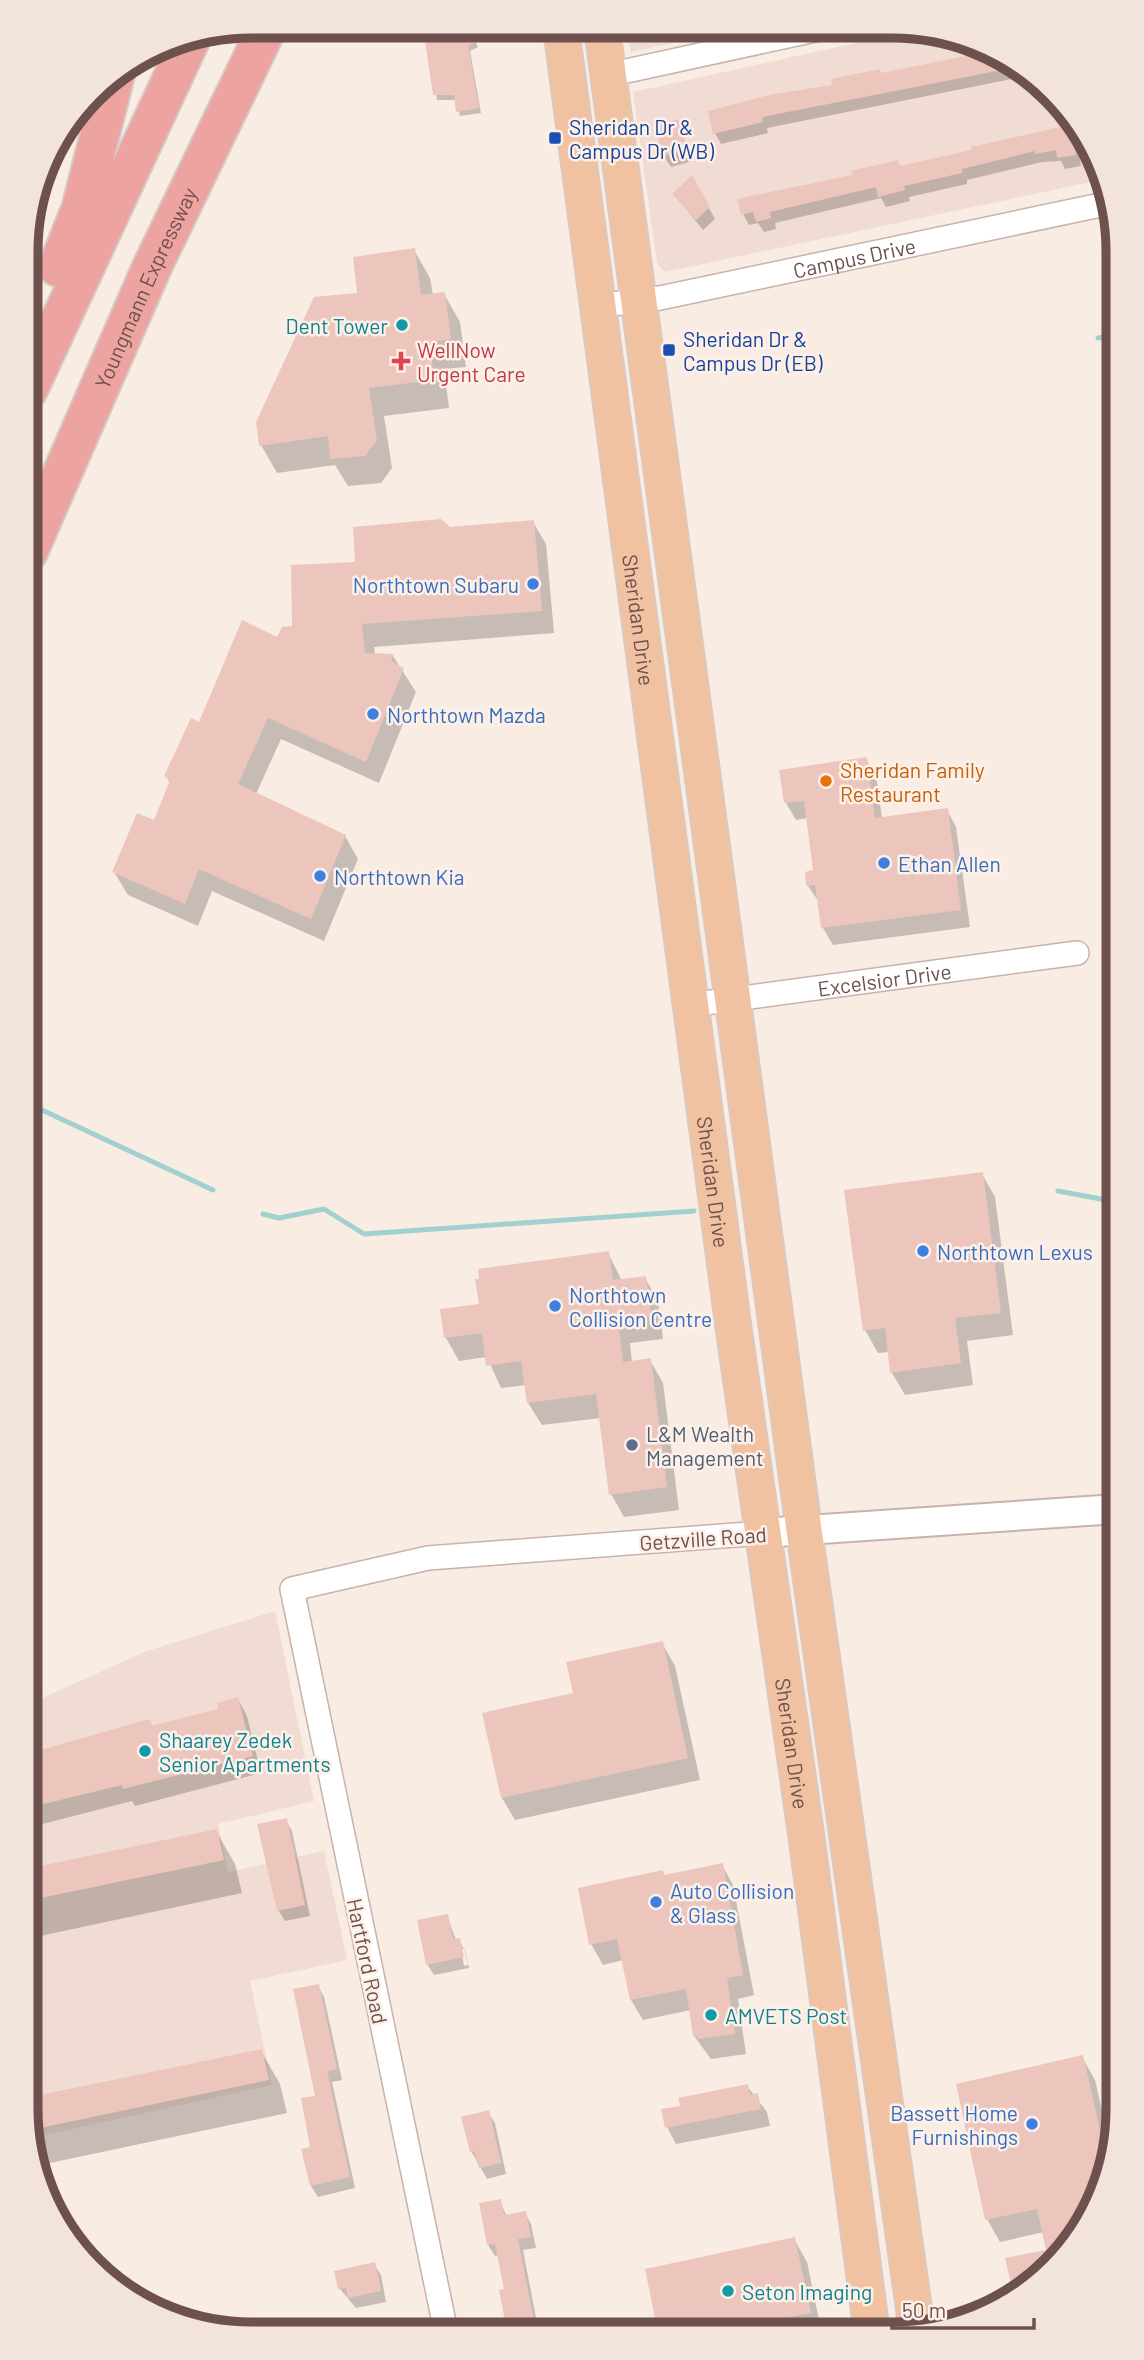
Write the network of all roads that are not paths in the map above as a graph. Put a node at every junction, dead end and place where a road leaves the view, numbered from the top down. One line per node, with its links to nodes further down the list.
1 (262, 38): 13 (highway, Youngmann Expressway)
2 (562, 38): 10 (main road, Sheridan Drive)
3 (603, 38): 6 (main road, Sheridan Drive)
4 (779, 38): 6 (street)
5 (186, 50): 12 (highway)
6 (608, 75): 9 (main road, Sheridan Drive)
7 (110, 93): 11 (highway)
8 (1100, 205): 9 (street, Campus Drive)
9 (638, 301): 10 (street, Campus Drive); 15 (main road, Sheridan Drive)
10 (597, 306): 16 (main road, Sheridan Drive)
11 (39, 318)
12 (39, 366)
13 (39, 527)
14 (1077, 953): 15 (street, Excelsior Drive)
15 (732, 999): 16 (street, Excelsior Drive); 18 (main road, Sheridan Drive)
16 (690, 1005): 19 (main road, Sheridan Drive)
17 (1105, 1510): 18 (street, Getzville Road)
18 (804, 1530): 19 (street, Getzville Road); 21 (main road, Sheridan Drive)
19 (762, 1533): 20 (street, Getzville Road); 23 (main road, Sheridan Drive)
20 (292, 1589): 22 (street, Hartford Road)
21 (915, 2320)
22 (444, 2322)
23 (870, 2322)

